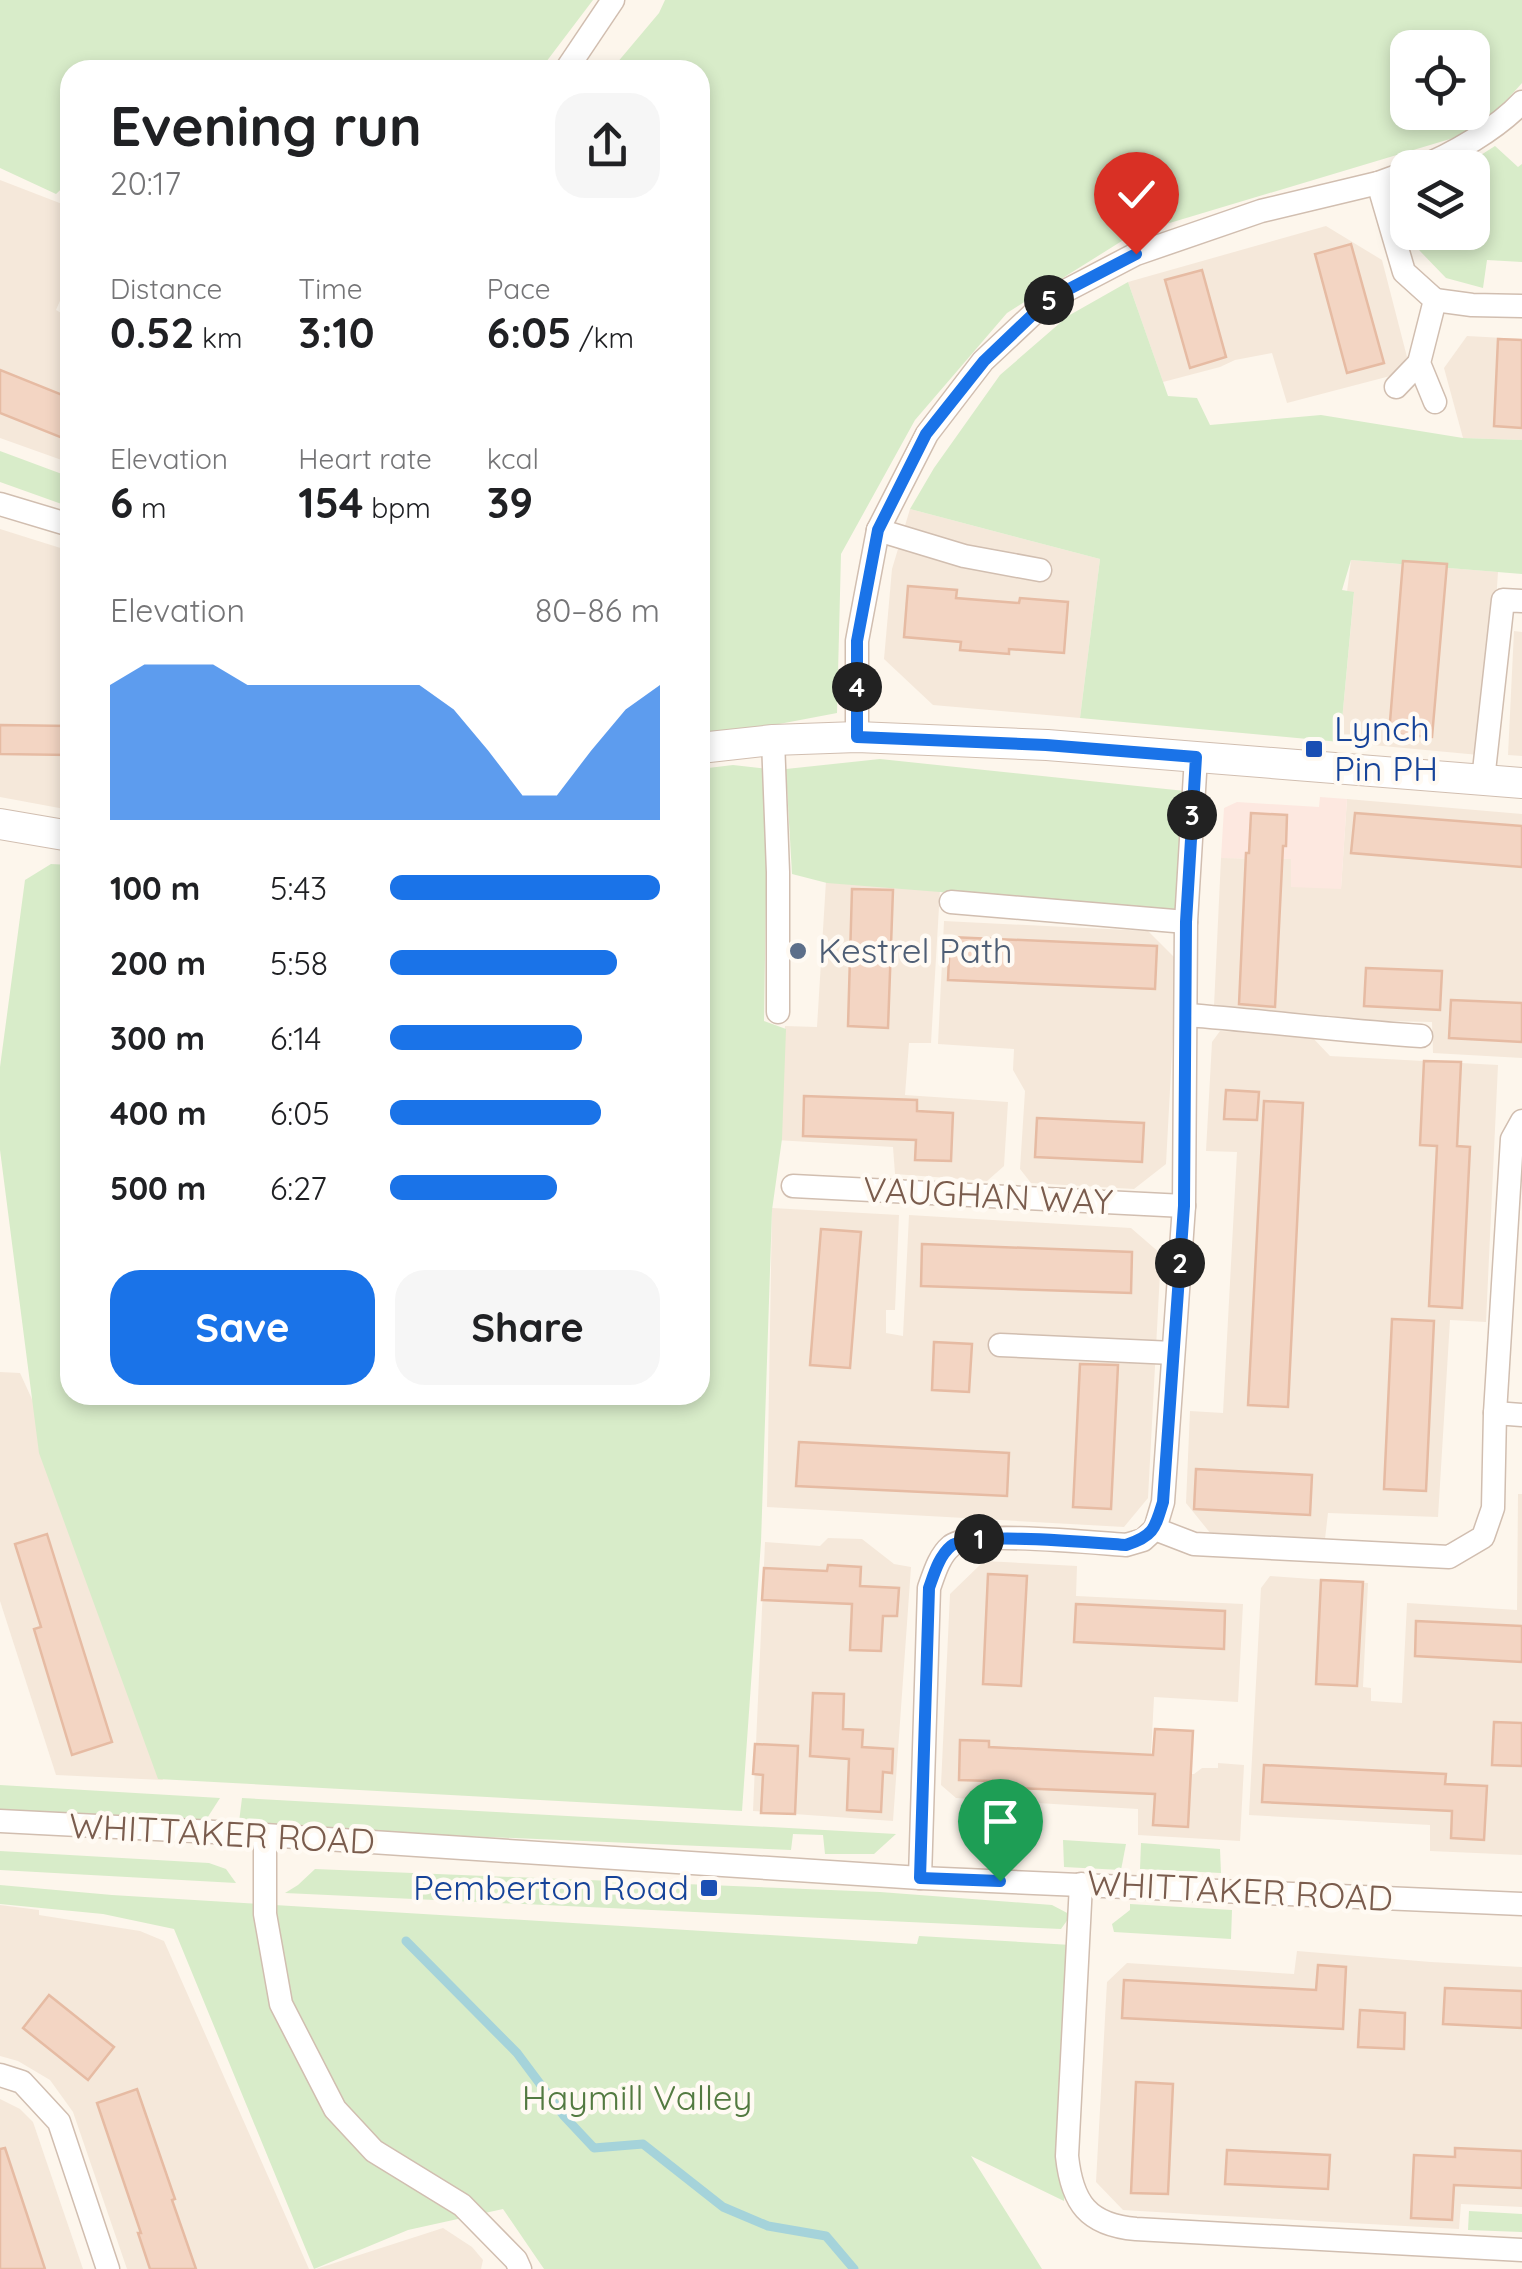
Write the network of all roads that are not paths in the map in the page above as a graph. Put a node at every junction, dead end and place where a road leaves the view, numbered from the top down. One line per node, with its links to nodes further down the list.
1 (614, 0): 2 (street)
2 (573, 60)
3 (1522, 102): 4 (street)
4 (1456, 150)
5 (1390, 179): 6 (street)
6 (1378, 183): 7 (street); 14 (street)
7 (1435, 300): 8 (street); 9 (street)
8 (1522, 306)
9 (1419, 362): 10 (street); 11 (street)
10 (1396, 386)
11 (1435, 402)
12 (0, 504): 13 (street)
13 (60, 522)
14 (878, 530): 15 (street); 17 (street)
15 (1040, 570)
16 (1522, 601): 21 (street)
17 (857, 737): 18 (street); 20 (street)
18 (773, 740): 19 (street); 27 (street)
19 (710, 747)
20 (1196, 757): 21 (street); 26 (street)
21 (1483, 780): 22 (street)
22 (1522, 782)
23 (1, 828): 24 (street)
24 (60, 835)
25 (952, 902): 26 (street)
26 (1186, 922): 28 (street)
27 (778, 1012)
28 (1187, 1015): 29 (street); 32 (street)
29 (1422, 1036)
30 (1522, 1121): 35 (street)
31 (793, 1186): 32 (street, VAUGHAN WAY)
32 (1184, 1206): 34 (street)
33 (1000, 1345): 34 (street)
34 (1173, 1352): 37 (street)
35 (1496, 1413): 36 (street); 37 (street)
36 (1522, 1415)
37 (1154, 1529): 40 (street)
38 (0, 1821): 39 (street, WHITTAKER ROAD)
39 (265, 1836): 40 (street, WHITTAKER ROAD); 46 (street)
40 (920, 1878): 41 (street, WHITTAKER ROAD)
41 (1082, 1884): 42 (street, WHITTAKER ROAD); 45 (street)
42 (1522, 1904)
43 (0, 2074): 47 (street)
44 (1522, 2250): 45 (street)
45 (1491, 2258)
46 (514, 2266)
47 (108, 2269)

